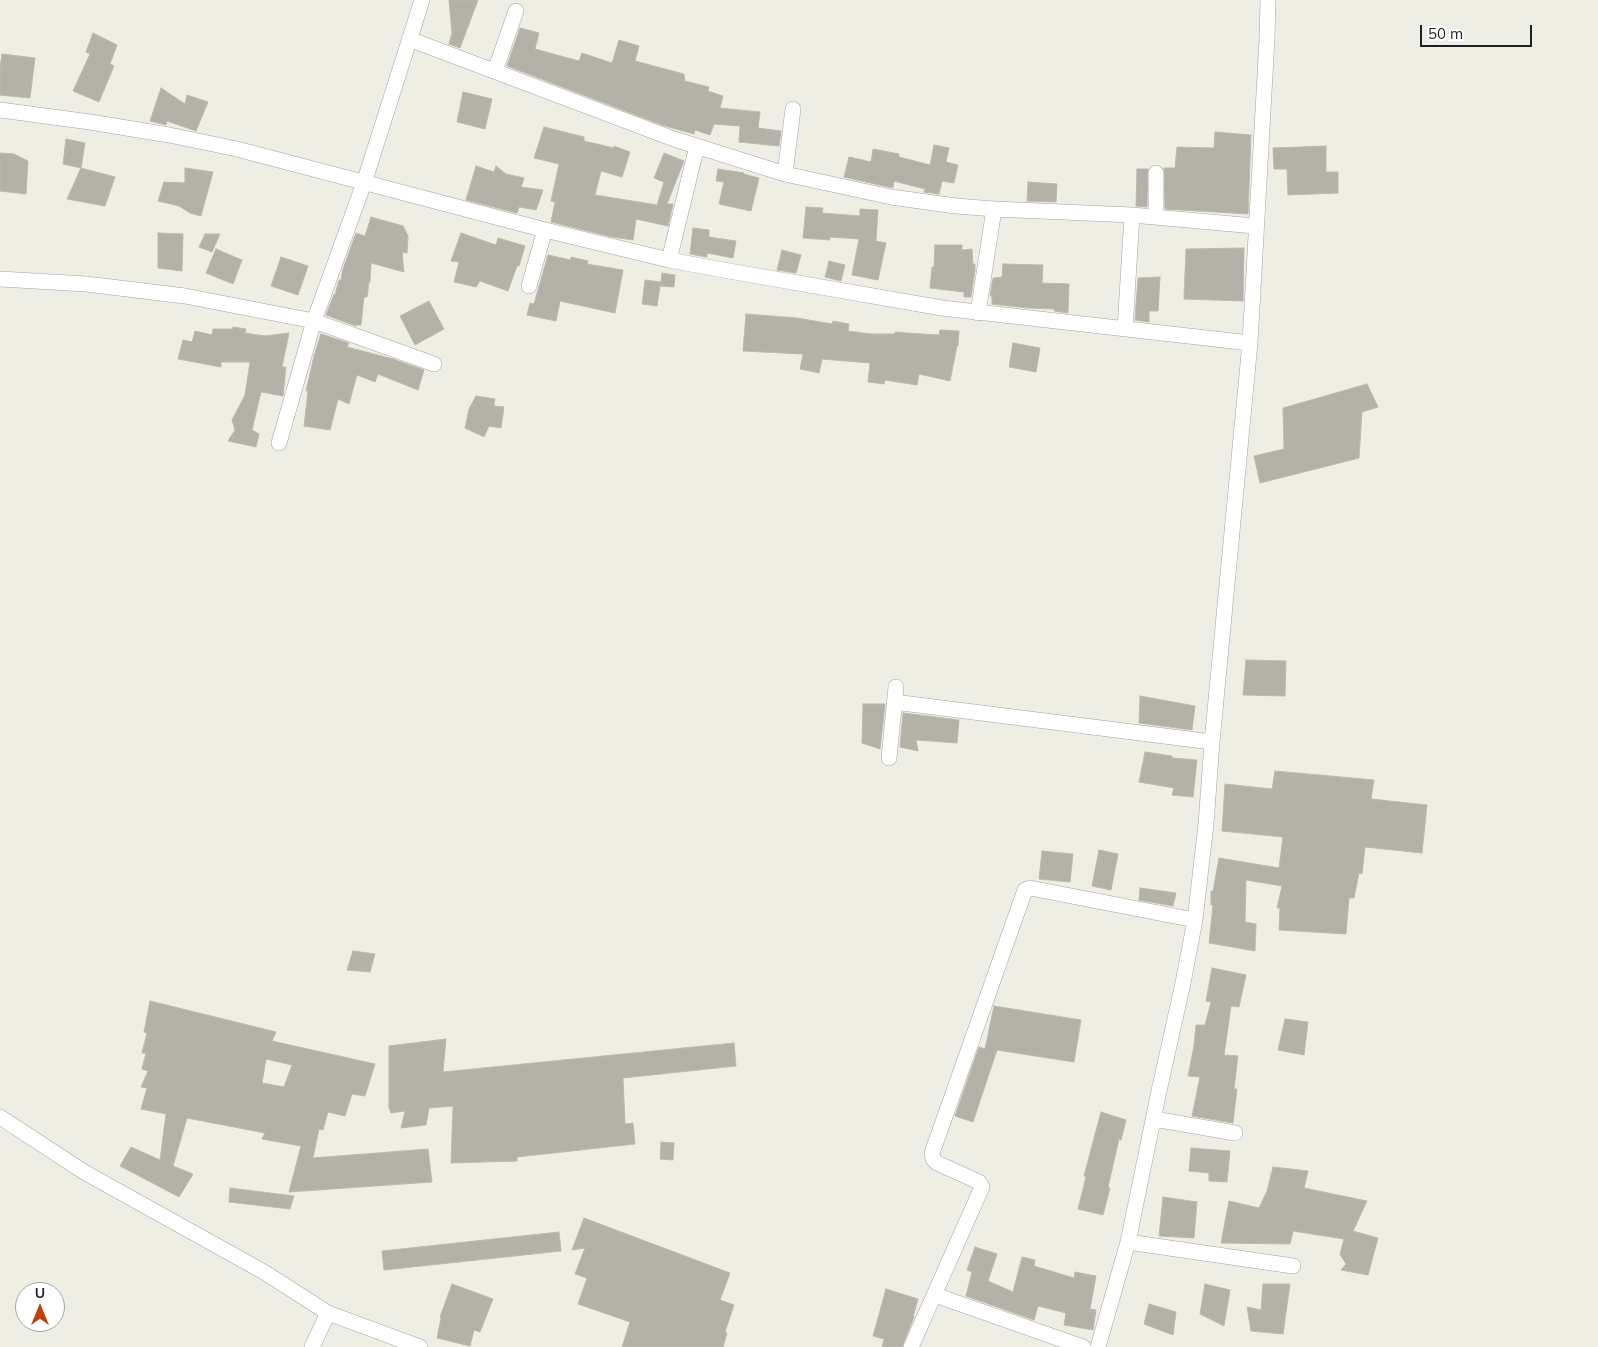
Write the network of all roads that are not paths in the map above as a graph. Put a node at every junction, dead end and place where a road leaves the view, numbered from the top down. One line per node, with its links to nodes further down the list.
1 (422, 0): 4 (street)
2 (1268, 0): 15 (street)
3 (516, 11): 5 (street)
4 (409, 38): 5 (street); 11 (street)
5 (495, 70): 8 (street)
6 (0, 110): 11 (street)
7 (793, 110): 10 (street)
8 (697, 146): 10 (street); 17 (street)
9 (1156, 173): 14 (street)
10 (785, 174): 12 (street)
11 (364, 183): 16 (street); 21 (street)
12 (994, 209): 13 (street); 20 (street)
13 (1132, 215): 14 (street); 22 (street)
14 (1156, 217): 15 (street)
15 (1256, 226): 23 (street)
16 (544, 230): 17 (street); 19 (street)
17 (669, 260): 20 (street)
18 (0, 279): 21 (street)
19 (529, 286)
20 (978, 313): 22 (street)
21 (314, 321): 24 (street); 25 (street)
22 (1125, 329): 23 (street)
23 (1250, 343): 26 (street)
24 (434, 364)
25 (279, 443)
26 (1212, 742): 27 (street); 28 (street)
27 (889, 758)
28 (1195, 920): 30 (street); 34 (street)
29 (0, 1117): 35 (street)
30 (1154, 1119): 31 (street); 32 (street)
31 (1235, 1133)
32 (1128, 1242): 33 (street); 40 (street)
33 (1293, 1266)
34 (934, 1295): 38 (street); 39 (street)
35 (328, 1313): 36 (street); 37 (street)
36 (312, 1347)
37 (420, 1347)
38 (911, 1347)
39 (1082, 1347)
40 (1098, 1347)

